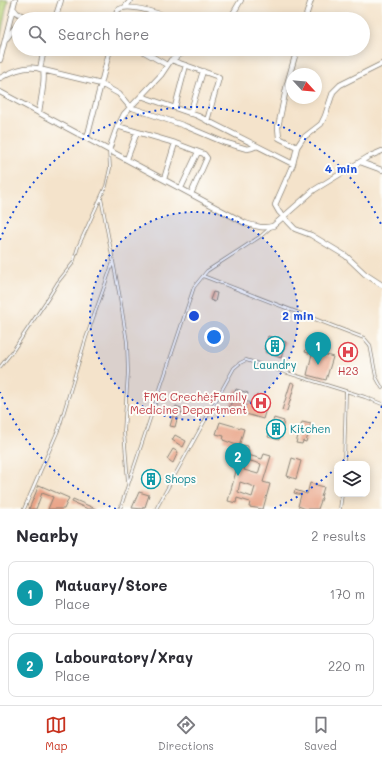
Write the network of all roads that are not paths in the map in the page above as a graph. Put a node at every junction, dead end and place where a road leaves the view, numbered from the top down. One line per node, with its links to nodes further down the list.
1 (15, 0): 7 (street)
2 (61, 0): 11 (street)
3 (131, 0): 6 (street)
4 (241, 0): 14 (street)
5 (311, 0): 15 (street)
6 (125, 7): 12 (street); 13 (street)
7 (13, 8): 9 (street); 10 (street)
8 (12, 12): 17 (street)
9 (12, 12)
10 (16, 12)
11 (57, 12)
12 (117, 12)
13 (151, 12)
14 (234, 12)
15 (307, 12)
16 (12, 32): 17 (street)
17 (5, 41): 23 (street)
18 (43, 56): 28 (street)
19 (108, 56): 31 (street)
20 (151, 56): 26 (street)
21 (176, 56): 24 (street)
22 (295, 56): 44 (street)
23 (0, 60)
24 (171, 60): 26 (street); 27 (street)
25 (382, 64): 44 (street)
26 (167, 65): 33 (street)
27 (186, 65): 29 (street); 35 (street)
28 (41, 69): 30 (street); 31 (street); 36 (street)
29 (203, 71): 37 (street); 38 (street)
30 (0, 78)
31 (101, 84): 34 (street); 41 (street)
32 (0, 92): 36 (street)
33 (141, 96): 34 (street); 35 (street)
34 (130, 107): 39 (street); 43 (street)
35 (175, 107): 37 (street)
36 (39, 113): 41 (street)
37 (190, 114): 38 (street)
38 (207, 121): 43 (street)
39 (117, 126): 40 (street); 45 (street)
40 (137, 132): 42 (street); 48 (street)
41 (87, 138): 45 (street)
42 (175, 143): 47 (street); 52 (street)
43 (257, 146): 50 (street)
44 (297, 147): 50 (street)
45 (109, 150): 48 (street); 55 (lane)
46 (382, 151): 49 (street)
47 (198, 152): 53 (street); 54 (street)
48 (127, 159): 52 (street)
49 (360, 162): 51 (street); 56 (street)
50 (293, 164): 56 (street)
51 (382, 170)
52 (164, 179): 53 (street)
53 (181, 188): 54 (street)
54 (191, 194): 57 (street)
55 (101, 198): 58 (lane); 61 (lane)
56 (283, 217): 57 (street); 60 (street)
57 (273, 226): 59 (lane)
58 (113, 261): 66 (lane); 68 (lane)
59 (204, 276): 62 (lane); 66 (lane)
60 (382, 285)
61 (0, 367)
62 (382, 388)
63 (346, 392): 64 (lane); 65 (lane); 70 (lane)
64 (382, 404)
65 (344, 461)
66 (128, 484): 69 (lane)
67 (342, 497): 71 (lane)
68 (24, 509)
69 (120, 509)
70 (156, 509)
71 (340, 509)

